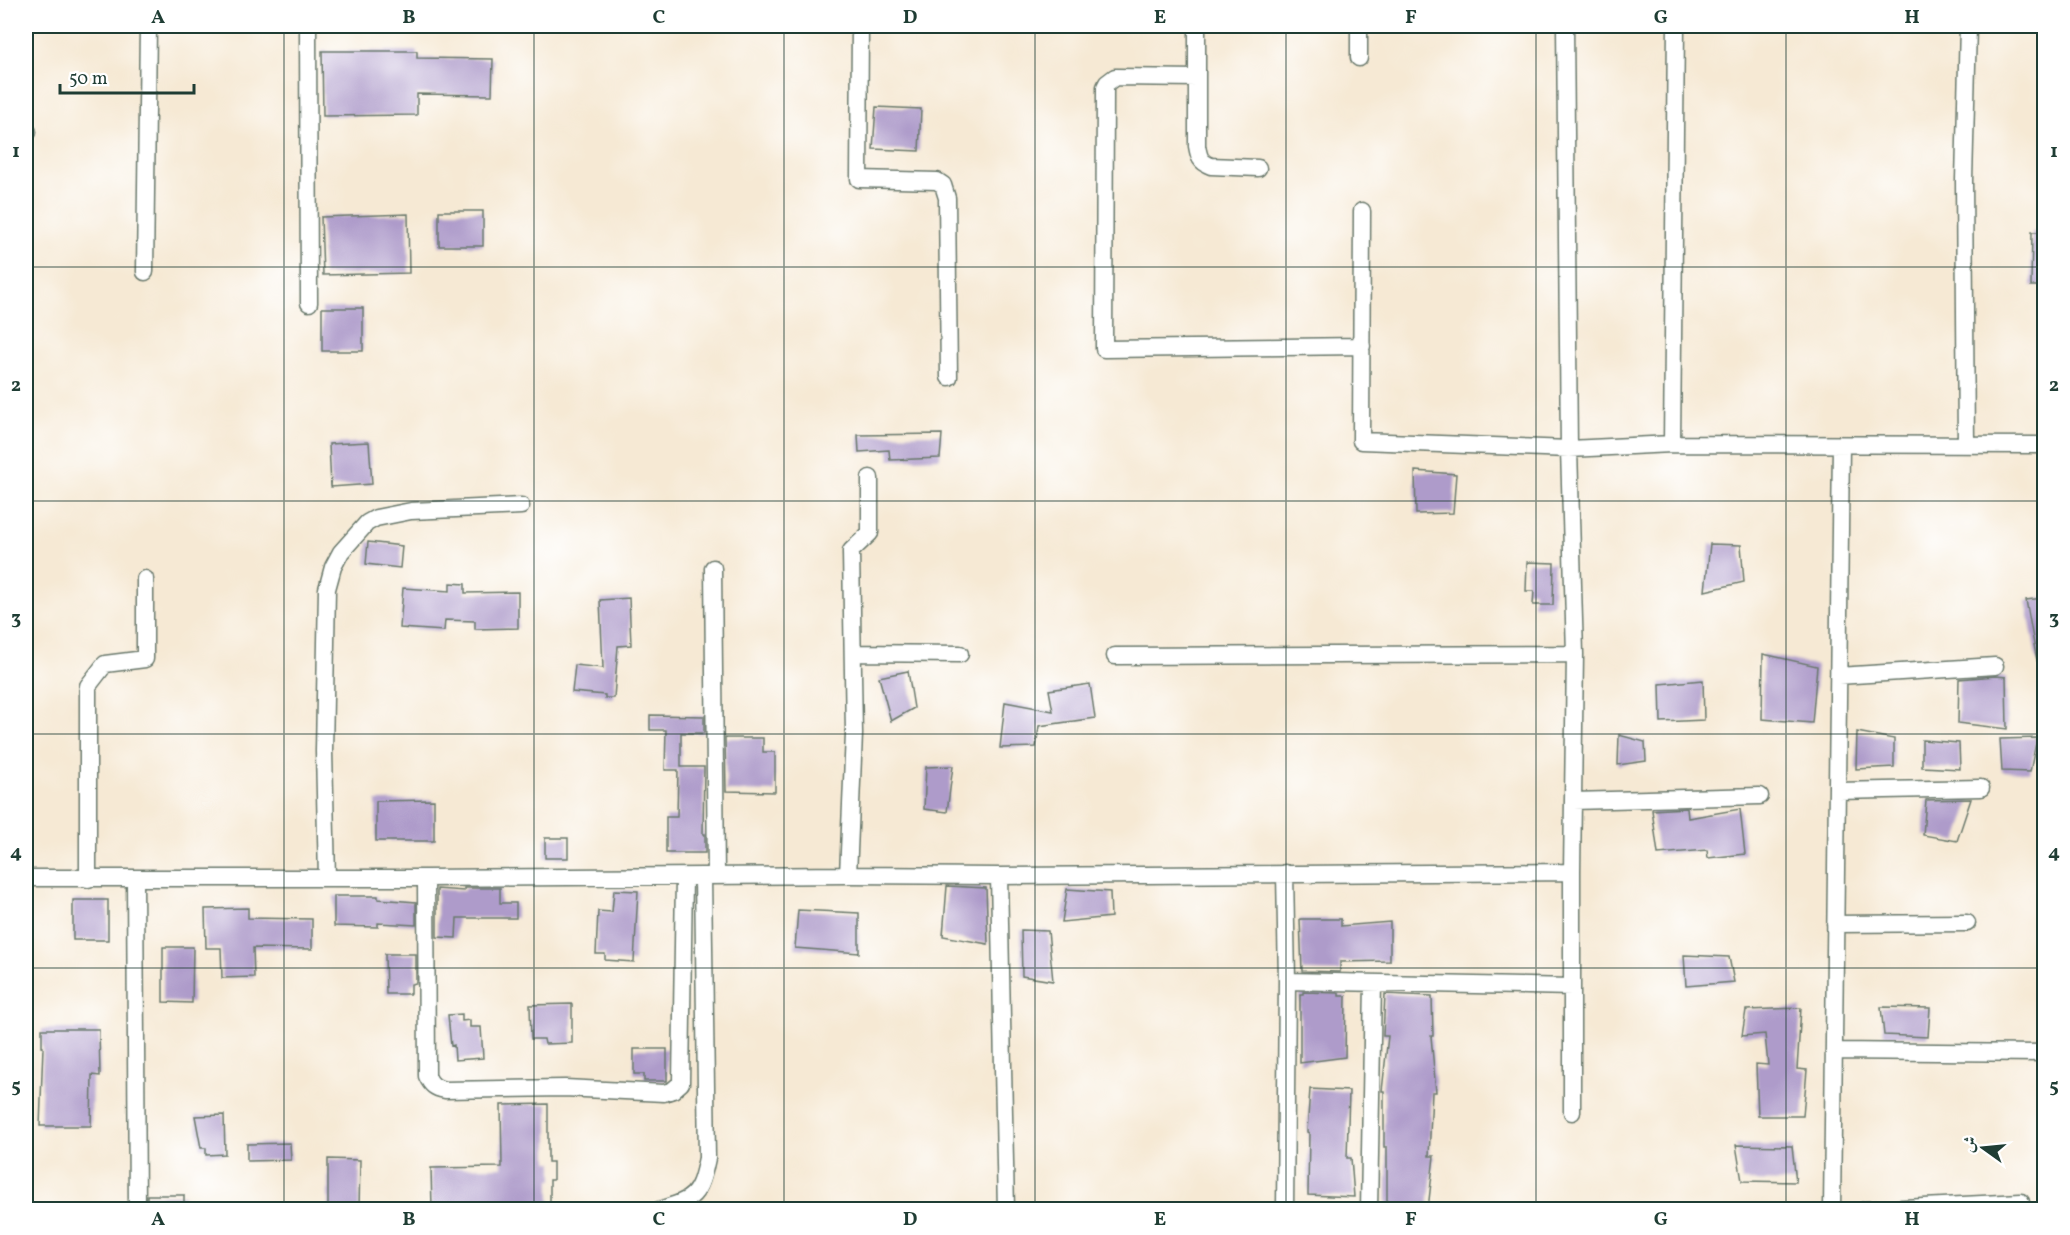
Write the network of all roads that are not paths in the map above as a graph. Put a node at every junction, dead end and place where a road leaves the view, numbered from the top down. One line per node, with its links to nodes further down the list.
1 (148, 26): 13 (street)
2 (308, 26): 14 (street)
3 (860, 26): 16 (street)
4 (1197, 26): 10 (street)
5 (1359, 26): 9 (street)
6 (1565, 26): 21 (street)
7 (1676, 26): 17 (street)
8 (1968, 26): 19 (street)
9 (1359, 58)
10 (1197, 78): 11 (street); 15 (street)
11 (1258, 168)
12 (1362, 211): 15 (street)
13 (145, 272)
14 (309, 303)
15 (1362, 346): 21 (street)
16 (949, 377)
17 (1672, 444): 18 (street); 21 (street)
18 (1841, 445): 19 (street); 31 (street)
19 (1966, 445): 20 (street)
20 (2044, 445)
21 (1569, 449): 28 (street)
22 (870, 478): 26 (street)
23 (522, 506): 43 (street)
24 (713, 568): 39 (street)
25 (145, 579): 45 (street)
26 (853, 653): 27 (street); 38 (street)
27 (960, 654)
28 (1575, 654): 29 (street); 35 (street)
29 (1115, 656)
30 (1995, 666): 31 (street)
31 (1838, 676): 33 (street)
32 (1981, 788): 33 (street)
33 (1837, 791): 48 (street)
34 (1760, 796): 35 (street)
35 (1573, 801): 36 (street)
36 (1572, 872): 37 (street); 51 (street)
37 (1285, 873): 40 (street); 49 (street)
38 (849, 875): 39 (street); 40 (street)
39 (710, 876): 41 (street); 57 (street)
40 (999, 876): 58 (street)
41 (684, 877): 44 (street); 44 (street)
42 (26, 878): 45 (street)
43 (327, 878): 44 (street); 46 (street)
44 (426, 878)
45 (88, 879): 46 (street)
46 (135, 879): 56 (street)
47 (1967, 923): 48 (street)
48 (1835, 924): 52 (street)
49 (1287, 981): 50 (street); 59 (street)
50 (1373, 983): 51 (street); 60 (street)
51 (1572, 987): 54 (street)
52 (1834, 1051): 53 (street); 61 (street)
53 (2044, 1053)
54 (1572, 1112)
55 (2021, 1202): 62 (street)
56 (137, 1209)
57 (659, 1209)
58 (1006, 1209)
59 (1285, 1209)
60 (1370, 1209)
61 (1832, 1209)
62 (1865, 1209)

